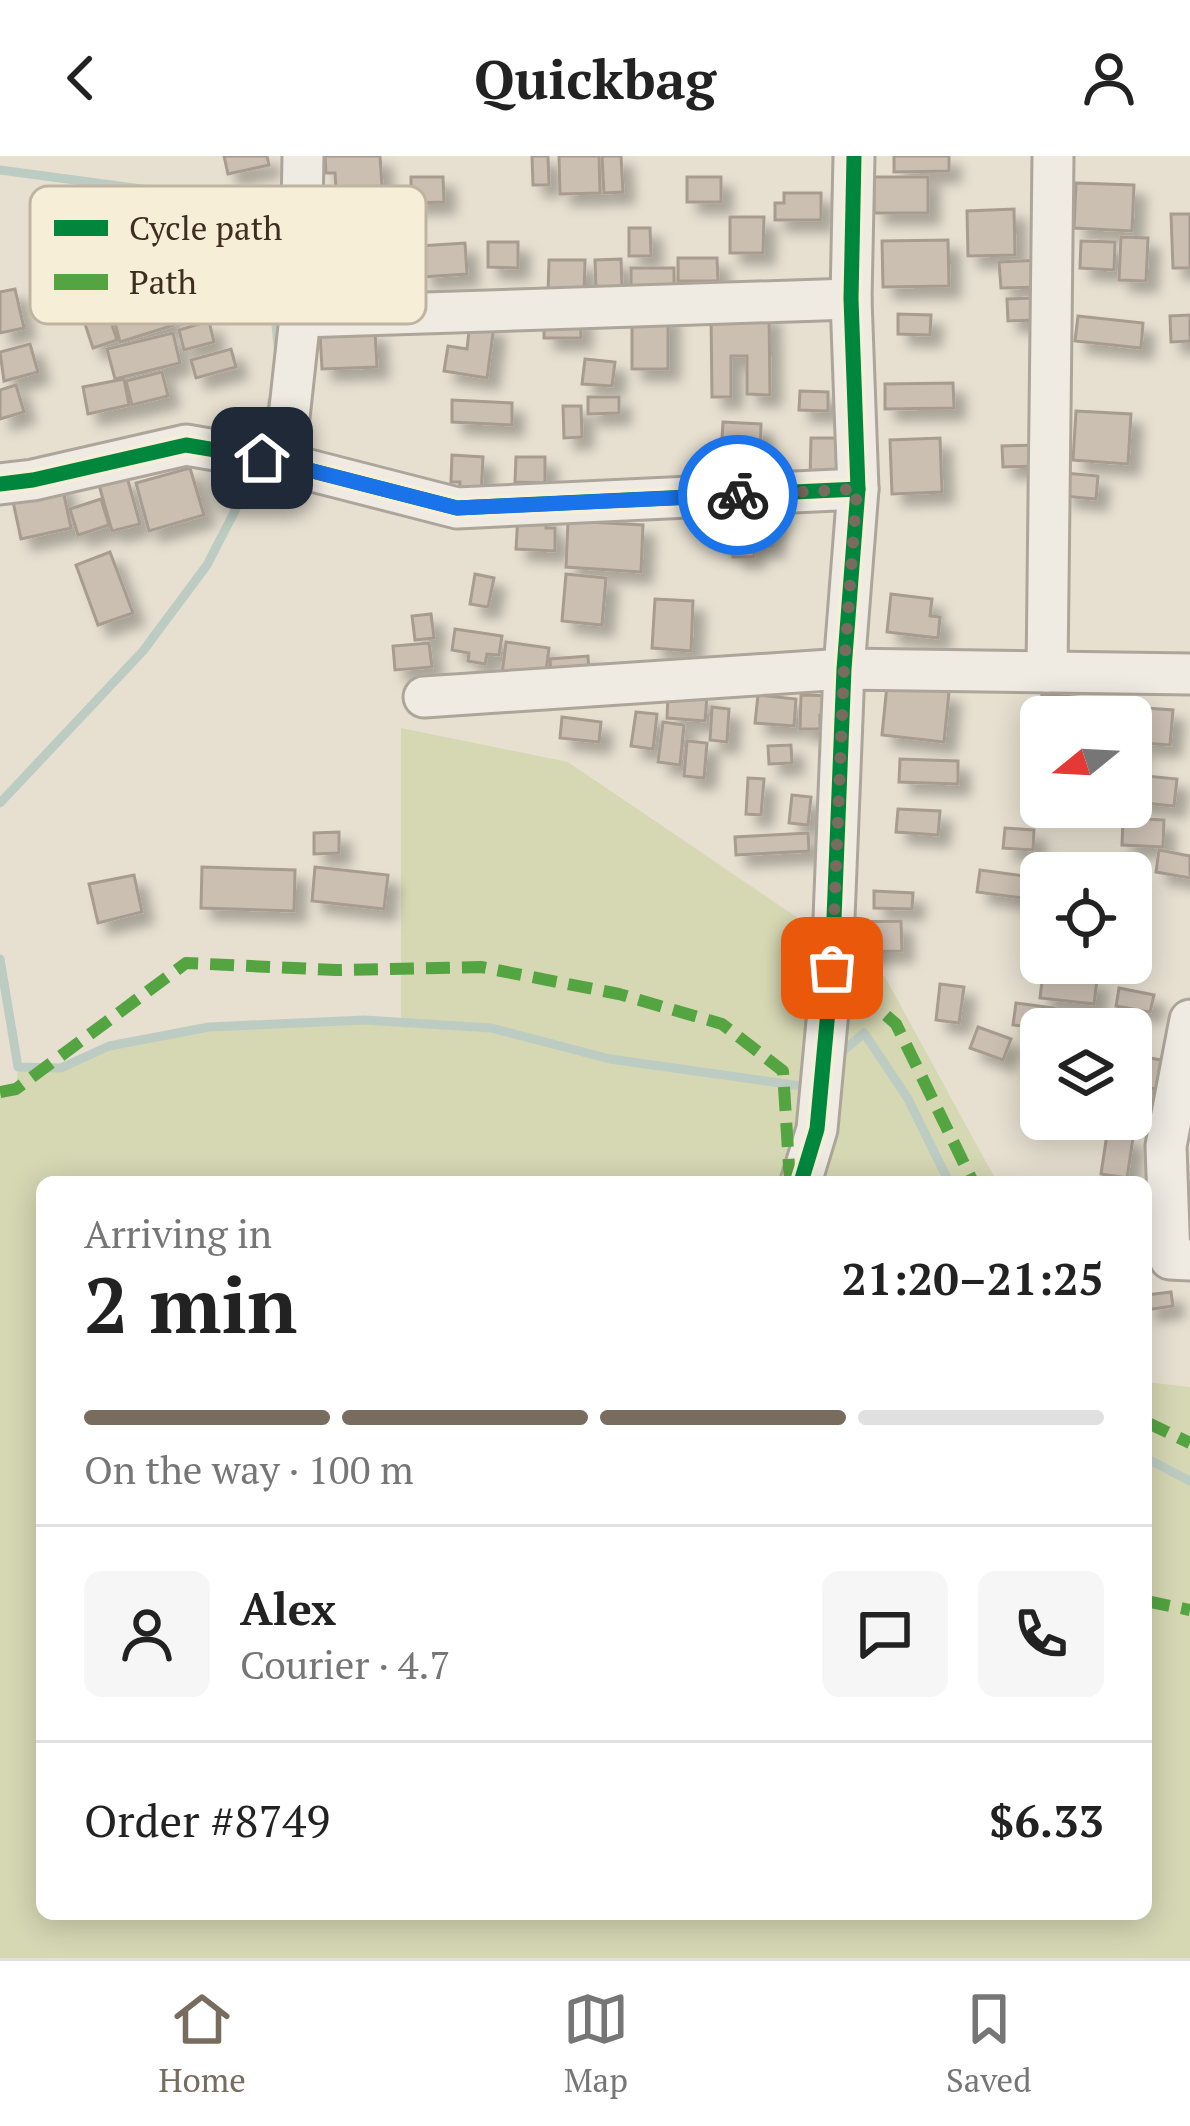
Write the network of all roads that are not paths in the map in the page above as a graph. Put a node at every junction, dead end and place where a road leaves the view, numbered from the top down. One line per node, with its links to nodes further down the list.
1 (302, 156): 4 (street)
2 (854, 156): 5 (street)
3 (1053, 156): 12 (street)
4 (302, 186)
5 (851, 299): 6 (street); 10 (street)
6 (426, 313)
7 (299, 324): 8 (street)
8 (284, 464): 9 (street); 10 (street)
9 (0, 484)
10 (857, 489): 11 (street)
11 (844, 669): 12 (street); 14 (street); 16 (street)
12 (1047, 672): 13 (street)
13 (1190, 674)
14 (424, 697)
15 (1190, 1020): 17 (street)
16 (803, 1176)
17 (1190, 1260)

